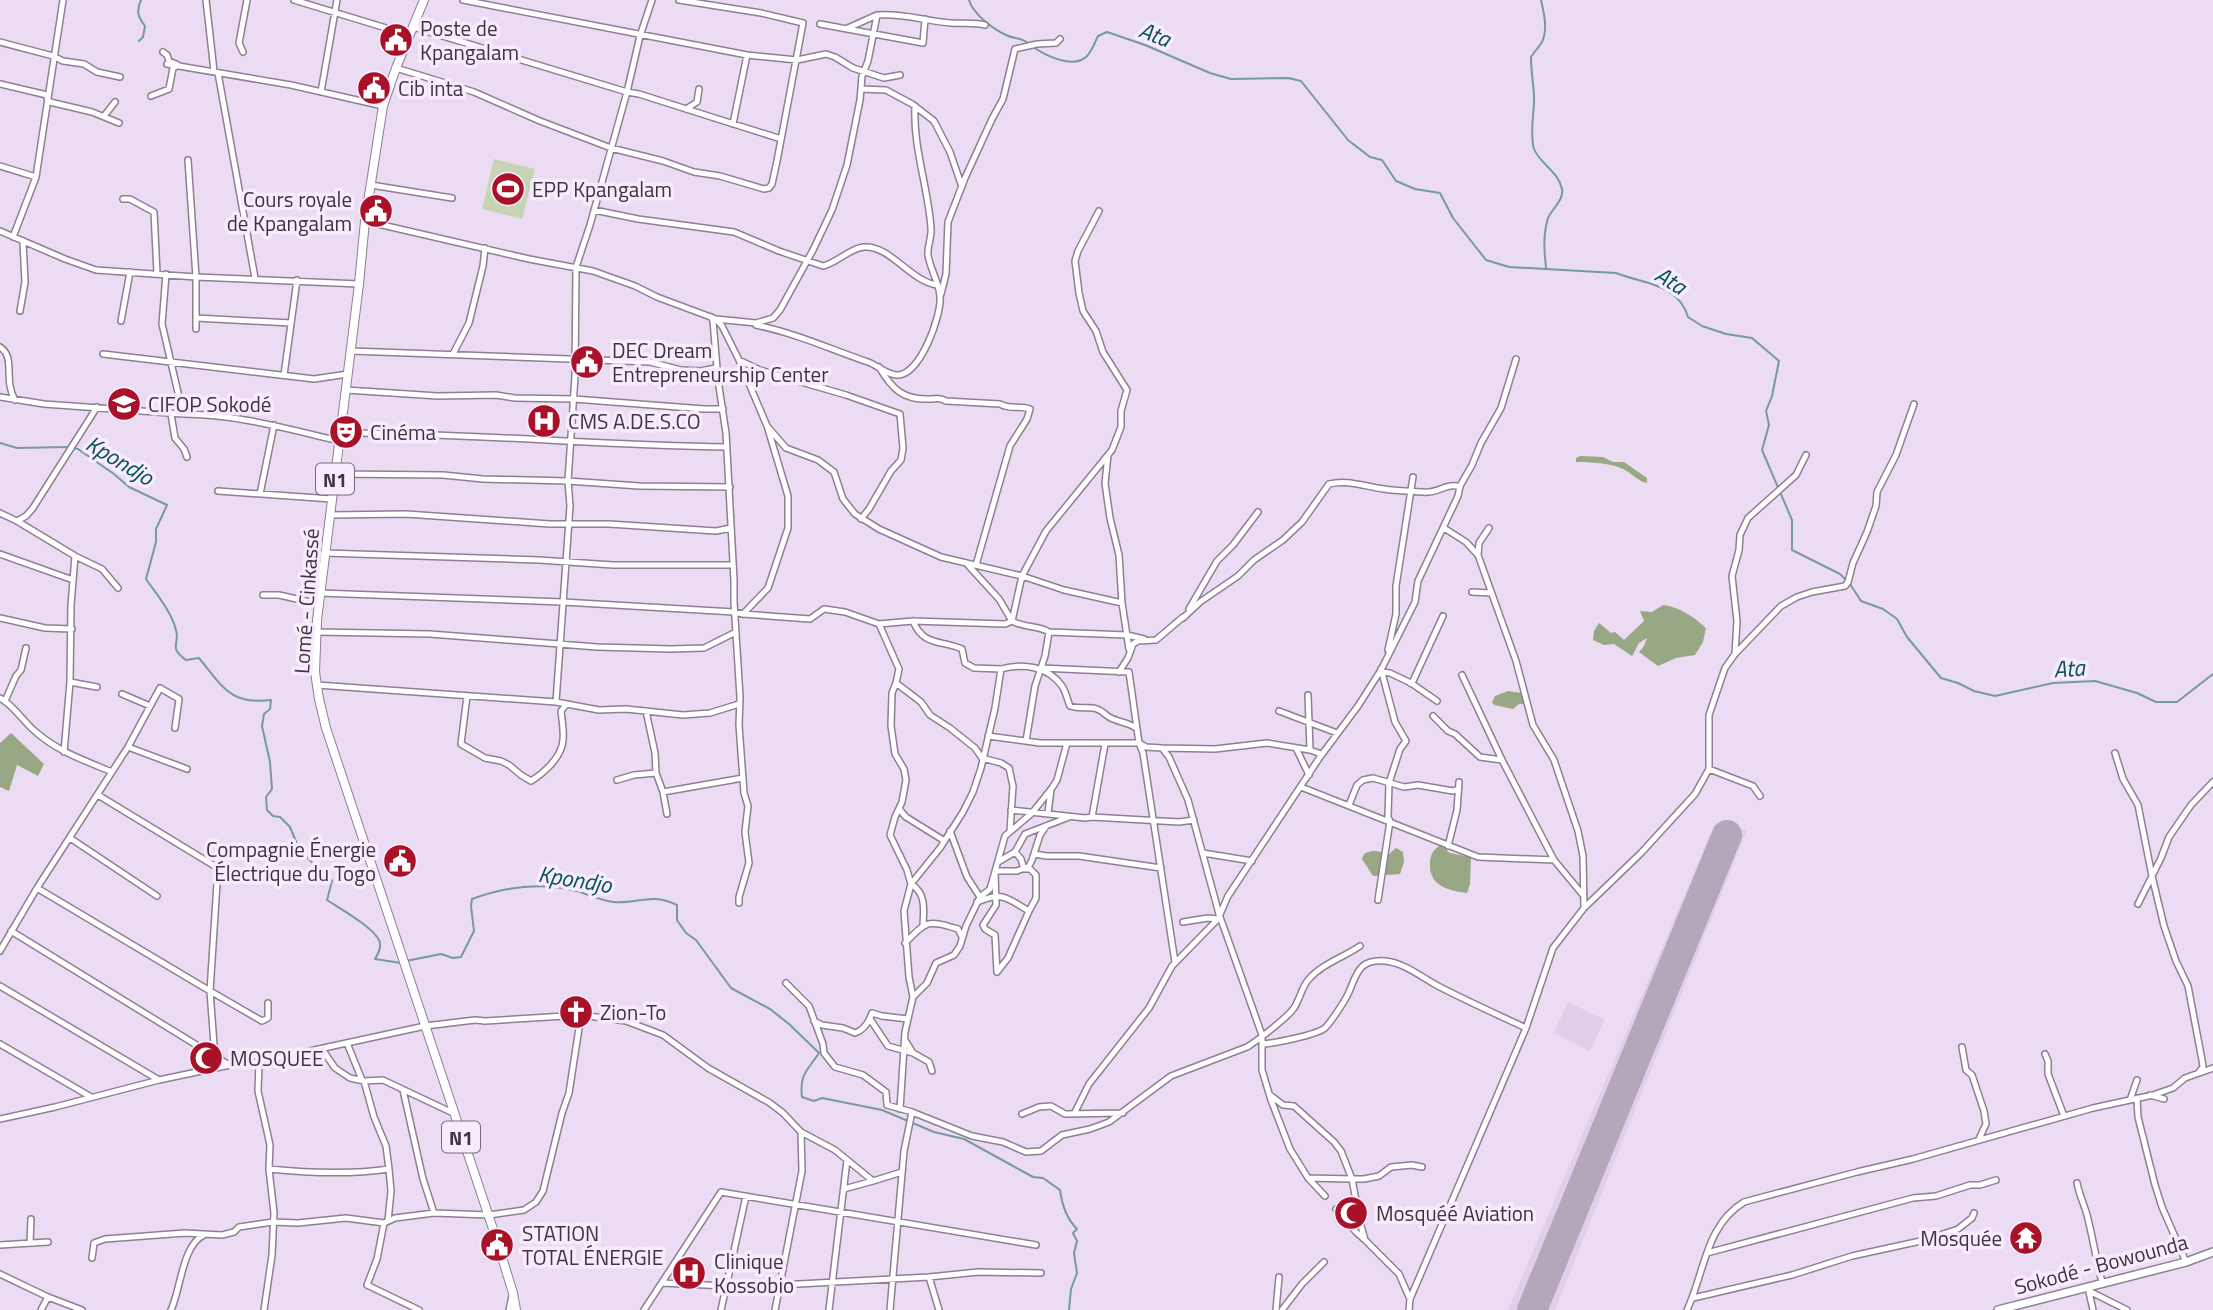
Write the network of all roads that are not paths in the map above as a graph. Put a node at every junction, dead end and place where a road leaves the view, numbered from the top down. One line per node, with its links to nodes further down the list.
1 (63, 0): 26 (street)
2 (206, 0): 31 (street)
3 (247, 0): 24 (street)
4 (293, 0): 12 (street)
5 (337, 0): 12 (street)
6 (424, 0): 18 (highway, Lomé - Cinkassé / N1)
7 (463, 0): 11 (street)
8 (516, 0): 11 (street)
9 (652, 0): 20 (street)
10 (679, 0): 27 (street)
11 (512, 9): 20 (street)
12 (335, 12): 18 (street); 38 (street)
13 (877, 15): 14 (street); 17 (street); 19 (street)
14 (925, 19): 16 (street); 19 (street)
15 (820, 24): 17 (street)
16 (985, 25)
17 (847, 28): 19 (street)
18 (410, 31): 30 (highway, Lomé - Cinkassé / N1); 39 (street)
19 (874, 35): 32 (street)
20 (640, 36): 25 (street); 39 (street)
21 (1060, 39): 55 (street)
22 (0, 42): 26 (street)
23 (163, 51): 29 (street)
24 (243, 52)
25 (747, 55): 27 (street); 48 (street)
26 (54, 56): 34 (street); 41 (street)
27 (796, 60): 32 (street); 49 (street)
28 (167, 64): 29 (street)
29 (178, 65): 31 (street); 40 (street)
30 (396, 68): 43 (highway, Lomé - Cinkassé / N1); 50 (street)
31 (216, 72): 38 (street); 71 (street)
32 (864, 72): 33 (street); 37 (street)
33 (900, 75)
34 (120, 77)
35 (0, 84): 41 (street)
36 (699, 89): 45 (street)
37 (861, 89): 44 (street); 65 (street)
38 (321, 92): 43 (street)
39 (627, 92): 45 (street); 50 (street)
40 (151, 96)
41 (47, 97): 46 (street); 53 (street)
42 (115, 102): 46 (street)
43 (383, 106): 54 (highway, Lomé - Cinkassé / N1)
44 (915, 106): 55 (street); 74 (street)
45 (686, 109): 48 (street)
46 (104, 116): 47 (street)
47 (119, 122)
48 (733, 124): 49 (street)
49 (781, 139): 50 (street)
50 (611, 148): 58 (street)
51 (188, 160): 70 (street)
52 (0, 166): 53 (street)
53 (36, 177): 62 (street)
54 (370, 185): 56 (street); 60 (highway, Lomé - Cinkassé / N1)
55 (962, 187): 75 (street)
56 (452, 198)
57 (122, 199): 68 (street)
58 (594, 210): 65 (street); 66 (street)
59 (1099, 211): 109 (street)
60 (365, 221): 64 (street); 73 (highway, Lomé - Cinkassé / N1)
61 (1, 234): 62 (street)
62 (13, 237): 63 (street)
63 (23, 242): 67 (street); 76 (street)
64 (485, 248): 66 (street); 86 (street)
65 (807, 261): 74 (street); 80 (street)
66 (576, 267): 78 (street); 87 (street)
67 (130, 272): 68 (street); 79 (street)
68 (157, 272): 69 (street)
69 (166, 274): 70 (street); 90 (street)
70 (196, 277): 71 (street); 77 (street)
71 (256, 278): 72 (street)
72 (298, 279): 73 (street); 81 (street)
73 (359, 284): 84 (highway, Lomé - Cinkassé / N1)
74 (937, 285): 75 (street)
75 (941, 297): 91 (street)
76 (20, 311)
77 (196, 318): 81 (street); 82 (street)
78 (713, 318): 80 (street); 89 (street); 92 (street)
79 (121, 321)
80 (743, 322): 91 (street)
81 (291, 323): 94 (street)
82 (196, 329)
83 (0, 347): 98 (street)
84 (351, 351): 86 (street); 93 (highway, Lomé - Cinkassé / N1)
85 (103, 354): 90 (street)
86 (453, 354): 87 (street)
87 (575, 359): 92 (street); 97 (street)
88 (1516, 359): 116 (street)
89 (739, 360): 105 (street); 124 (street)
90 (170, 361): 94 (street); 103 (street)
91 (879, 367): 137 (street)
92 (716, 368): 101 (street)
93 (348, 374): 94 (street); 95 (highway, Lomé - Cinkassé / N1)
94 (284, 375)
95 (346, 390): 97 (street); 106 (highway, Lomé - Cinkassé / N1)
96 (0, 397): 98 (street)
97 (573, 399): 101 (street); 107 (street)
98 (15, 400): 100 (street)
99 (1914, 404): 164 (street)
100 (97, 407): 102 (street); 125 (street)
101 (723, 409): 108 (street)
102 (171, 414): 103 (street); 111 (street)
103 (183, 414): 104 (street)
104 (274, 425): 106 (street); 119 (street)
105 (767, 426): 124 (street); 149 (street)
106 (340, 437): 107 (street); 112 (highway, Lomé - Cinkassé / N1)
107 (569, 441): 108 (street); 114 (street)
108 (727, 447): 115 (street)
109 (1108, 455): 138 (street); 146 (street)
110 (1806, 455): 164 (street)
111 (187, 457)
112 (335, 474): 114 (street); 120 (highway, Lomé - Cinkassé / N1)
113 (1413, 477): 118 (street)
114 (568, 481): 115 (street); 126 (street)
115 (730, 487): 128 (street)
116 (1460, 487): 118 (street); 129 (street)
117 (218, 491): 119 (street)
118 (1411, 491): 152 (street); 168 (street)
119 (260, 494): 120 (street)
120 (332, 499): 123 (highway, Lomé - Cinkassé / N1)
121 (1258, 512): 152 (street)
122 (0, 513): 125 (street)
123 (330, 515): 126 (street); 130 (highway, Lomé - Cinkassé / N1)
124 (861, 519): 135 (street)
125 (17, 521): 133 (street)
126 (567, 524): 128 (street); 134 (street)
127 (1489, 527): 132 (street)
128 (731, 528): 136 (street)
129 (1444, 528): 132 (street); 168 (street)
130 (325, 553): 134 (street); 142 (highway, Lomé - Cinkassé / N1)
131 (0, 554): 139 (street)
132 (1478, 555): 143 (street)
133 (75, 556): 139 (street); 140 (street)
134 (565, 562): 136 (street); 145 (street)
135 (967, 564): 137 (street); 154 (street)
136 (733, 565): 148 (street)
137 (976, 565): 138 (street)
138 (1022, 576): 146 (street); 154 (street)
139 (73, 580): 156 (street)
140 (118, 588)
141 (1472, 592): 143 (street)
142 (320, 593): 145 (street); 147 (highway, Lomé - Cinkassé / N1)
143 (1491, 593): 252 (street)
144 (263, 595): 147 (street)
145 (563, 602): 148 (street); 162 (street)
146 (1122, 603): 160 (street)
147 (319, 604): 157 (highway, Lomé - Cinkassé / N1)
148 (734, 611): 149 (street); 158 (street)
149 (743, 614): 155 (street)
150 (1443, 615): 174 (street)
151 (0, 618): 156 (street)
152 (1183, 618): 161 (street)
153 (913, 621): 154 (street); 155 (street); 167 (street)
154 (1012, 621): 159 (street)
155 (879, 624): 173 (street)
156 (72, 629): 172 (street)
157 (316, 632): 162 (street); 175 (highway, Lomé - Cinkassé / N1)
158 (736, 632): 162 (street); 183 (street)
159 (1049, 632): 160 (street); 166 (street)
160 (1127, 635): 161 (street); 165 (street)
161 (1150, 641): 165 (street)
162 (560, 644): 182 (street)
163 (26, 648): 180 (street)
164 (1735, 654): 208 (street)
165 (1128, 658): 169 (street); 170 (street)
166 (1041, 668): 167 (street); 169 (street); 191 (street); 194 (street)
167 (1001, 669): 193 (street)
168 (1382, 671): 174 (street); 192 (street); 215 (street)
169 (1119, 672): 170 (street)
170 (1129, 672): 191 (street)
171 (1462, 675): 206 (street)
172 (70, 682): 176 (street); 202 (street)
173 (896, 683): 205 (street); 222 (street)
174 (1410, 683): 181 (street)
175 (317, 685): 179 (street); 277 (highway, Lomé - Cinkassé / N1)
176 (97, 687)
177 (122, 694): 185 (street)
178 (1308, 695): 189 (street)
179 (467, 696): 182 (street); 184 (street)
180 (3, 700): 202 (street)
181 (1437, 701)
182 (556, 702): 184 (street)
183 (739, 704): 186 (street); 212 (street)
184 (566, 705): 186 (street)
185 (150, 706): 190 (street); 198 (street)
186 (646, 710): 210 (street)
187 (1279, 710): 189 (street)
188 (1433, 716): 206 (street)
189 (1309, 722): 192 (street); 201 (street)
190 (176, 728)
191 (1136, 728): 196 (street)
192 (1337, 733): 204 (street)
193 (988, 736): 194 (street); 205 (street)
194 (1026, 741): 195 (street)
195 (1067, 743): 197 (street); 217 (street)
196 (1139, 743): 197 (street); 199 (street); 230 (street)
197 (1105, 744): 228 (street)
198 (128, 747): 207 (street); 209 (street)
199 (1162, 748): 200 (street); 229 (street)
200 (1296, 748): 201 (street); 211 (street)
201 (1310, 750): 204 (street)
202 (64, 752): 209 (street)
203 (2115, 753): 247 (street)
204 (1321, 754): 211 (street)
205 (982, 758): 223 (street); 233 (street)
206 (1502, 760): 241 (street)
207 (187, 769)
208 (1709, 769): 220 (street); 257 (street)
209 (112, 772): 219 (street)
210 (656, 773): 213 (street); 218 (street)
211 (1308, 775): 216 (street)
212 (743, 778): 218 (street); 255 (street)
213 (617, 780)
214 (2213, 782): 247 (street)
215 (1389, 783): 221 (street); 231 (street); 237 (street)
216 (1301, 787): 221 (street); 242 (street)
217 (1052, 788): 224 (street); 225 (street)
218 (663, 792): 226 (street)
219 (98, 795): 235 (street); 270 (street)
220 (1760, 796)
221 (1349, 805): 231 (street)
222 (899, 810): 236 (street); 248 (street)
223 (1011, 810): 224 (street); 234 (street)
224 (1032, 813): 225 (street); 234 (street)
225 (1048, 813): 227 (street)
226 (667, 814)
227 (1071, 816): 228 (street); 232 (street)
228 (1092, 817): 230 (street)
229 (1194, 820): 230 (street); 239 (street)
230 (1153, 821): 244 (street)
231 (1390, 821): 237 (street); 254 (street)
232 (1046, 826): 238 (street); 240 (street)
233 (950, 831): 236 (street); 253 (street)
234 (1010, 831): 243 (street)
235 (69, 838): 249 (street); 251 (street)
236 (943, 840): 248 (street)
237 (1448, 846): 241 (street)
238 (1015, 852): 243 (street); 245 (street)
239 (1203, 852): 242 (street); 259 (street)
240 (1034, 854): 244 (street); 245 (street)
241 (1554, 860): 252 (street)
242 (1252, 861): 259 (street)
243 (998, 862): 246 (street)
244 (1160, 868): 267 (street)
245 (1024, 869): 246 (street); 258 (street)
246 (995, 872): 250 (street); 253 (street)
247 (2152, 876): 256 (street); 294 (street)
248 (911, 884): 261 (street); 264 (street)
249 (37, 888): 262 (street); 270 (street)
250 (995, 895): 253 (street); 258 (street); 258 (street)
251 (157, 896)
252 (1584, 896): 257 (street)
253 (979, 899): 263 (street)
254 (1378, 900)
255 (739, 903)
256 (2138, 904)
257 (1584, 908): 278 (street)
258 (1029, 912)
259 (1218, 917): 260 (street); 267 (street); 279 (street)
260 (1183, 922)
261 (923, 925): 263 (street); 264 (street)
262 (11, 931): 266 (street); 289 (street)
263 (963, 937): 271 (street)
264 (905, 943): 271 (street)
265 (1360, 946): 279 (street)
266 (0, 951)
267 (1175, 962): 309 (street)
268 (786, 983): 276 (street)
269 (0, 986): 295 (street)
270 (210, 991): 272 (street); 289 (street)
271 (913, 997): 275 (street)
272 (268, 1003)
273 (581, 1015): 277 (street); 312 (street); 332 (street)
274 (870, 1019): 275 (street); 276 (street); 286 (street)
275 (908, 1019): 280 (street)
276 (814, 1021): 304 (street)
277 (425, 1027): 281 (street); 305 (highway, Lomé - Cinkassé / N1)
278 (1526, 1028): 283 (street); 364 (street)
279 (1262, 1035): 283 (street); 306 (street)
280 (905, 1040): 286 (street); 287 (street)
281 (347, 1043): 285 (street); 297 (street)
282 (0, 1044): 301 (street)
283 (1263, 1045): 299 (street)
284 (1962, 1047): 313 (street)
285 (322, 1049): 290 (street); 297 (street)
286 (905, 1052): 287 (street); 304 (street)
287 (913, 1054): 293 (street)
288 (2045, 1054): 310 (street)
289 (215, 1058): 291 (street)
290 (259, 1062): 291 (street); 316 (street)
291 (229, 1065): 295 (street)
292 (2213, 1068): 294 (street)
293 (932, 1071)
294 (2196, 1074): 300 (street)
295 (159, 1080): 301 (street)
296 (2137, 1080): 303 (street)
297 (363, 1081): 298 (street); 317 (street)
298 (403, 1090): 305 (street); 330 (street)
299 (1270, 1095): 319 (street); 320 (street)
300 (2150, 1095): 302 (street); 303 (street)
301 (91, 1097): 311 (street)
302 (2164, 1099)
303 (2136, 1100): 310 (street); 349 (street)
304 (900, 1109): 307 (street)
305 (453, 1113): 332 (highway, Lomé - Cinkassé / N1)
306 (1124, 1113): 307 (street); 309 (street)
307 (911, 1114): 318 (street)
308 (1022, 1114): 309 (street)
309 (1074, 1114)
310 (2064, 1116): 313 (street)
311 (0, 1119)
312 (801, 1132): 314 (street); 327 (street)
313 (1979, 1139): 346 (street)
314 (848, 1160): 322 (street); 324 (street)
315 (1422, 1167): 320 (street)
316 (269, 1169): 317 (street); 334 (street)
317 (389, 1169): 335 (street)
318 (902, 1172): 322 (street); 336 (street)
319 (1308, 1178): 320 (street); 326 (street)
320 (1352, 1179): 339 (street)
321 (1996, 1180): 346 (street)
322 (873, 1181): 324 (street)
323 (2077, 1183): 355 (street)
324 (844, 1189): 329 (street)
325 (746, 1196): 327 (street); 356 (street); 359 (street)
326 (1325, 1196)
327 (796, 1203): 329 (street); 358 (street)
328 (1336, 1209): 339 (street)
329 (841, 1212): 336 (street); 357 (street)
330 (434, 1213): 332 (street); 335 (street)
331 (1973, 1213): 363 (street)
332 (489, 1215): 361 (highway, Lomé - Cinkassé / N1)
333 (32, 1219): 341 (street)
334 (273, 1222): 335 (street); 338 (street); 368 (street)
335 (386, 1222): 369 (street)
336 (898, 1223): 344 (street); 354 (street)
337 (182, 1233): 338 (street); 343 (street); 347 (street)
338 (207, 1234): 343 (street)
339 (1365, 1240): 364 (street)
340 (48, 1242): 341 (street)
341 (30, 1243): 342 (street)
342 (0, 1245)
343 (192, 1245): 367 (street)
344 (1036, 1245)
345 (2213, 1252): 349 (main road, Sokodé - Bowounda)
346 (1707, 1253): 363 (street)
347 (92, 1258)
348 (1324, 1262): 379 (street)
349 (2186, 1262): 355 (main road, Sokodé - Bowounda)
350 (1041, 1273): 352 (street)
351 (0, 1274): 362 (street)
352 (929, 1277): 354 (street); 377 (street)
353 (1279, 1277): 378 (street)
354 (892, 1279): 357 (street); 376 (street)
355 (2102, 1282): 360 (main road, Sokodé - Bowounda)
356 (662, 1283): 359 (street); 372 (street)
357 (832, 1283): 358 (street); 375 (street)
358 (780, 1285): 359 (street); 374 (street)
359 (727, 1286): 373 (street)
360 (2087, 1289): 382 (main road, Sokodé - Bowounda); 383 (street); 384 (street)
361 (513, 1293): 370 (street); 371 (highway, Lomé - Cinkassé / N1)
362 (48, 1297): 365 (street); 366 (street)
363 (1693, 1298): 381 (street)
364 (1410, 1299): 380 (street)
365 (41, 1310)
366 (82, 1310)
367 (172, 1310)
368 (264, 1310)
369 (419, 1310)
370 (509, 1310)
371 (516, 1310)
372 (644, 1310)
373 (721, 1310)
374 (775, 1310)
375 (829, 1310)
376 (890, 1310)
377 (939, 1310)
378 (1276, 1310)
379 (1282, 1310)
380 (1409, 1310)
381 (1687, 1310)
382 (1998, 1310)
383 (2093, 1310)
384 (2127, 1310)

